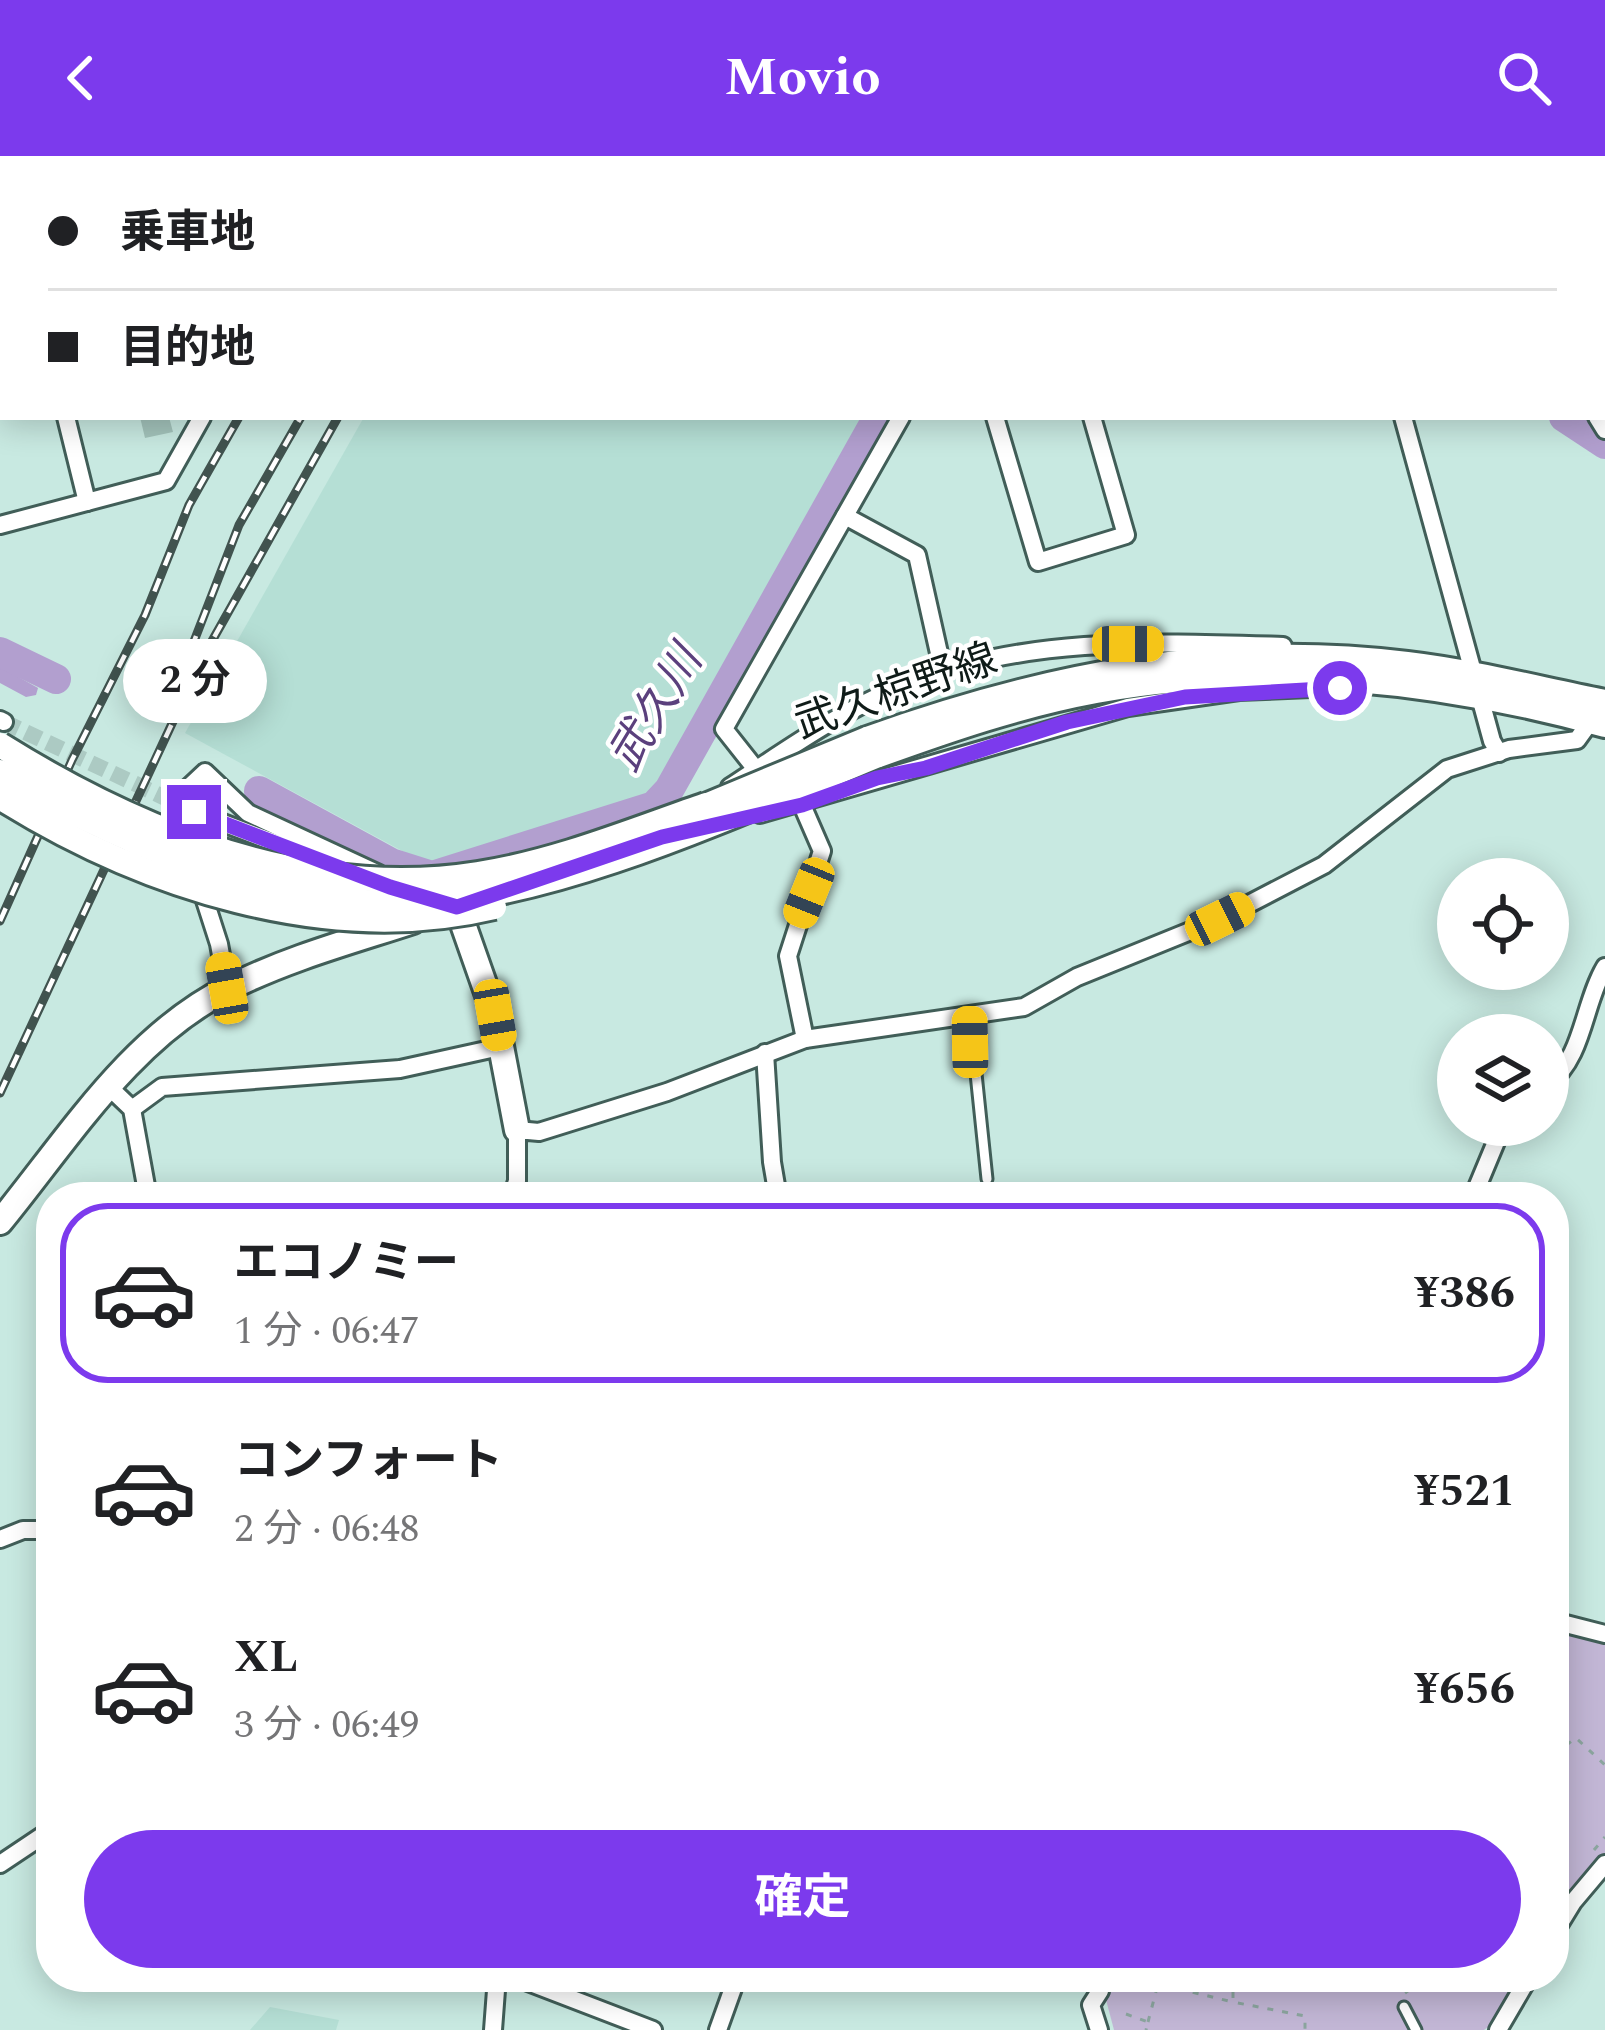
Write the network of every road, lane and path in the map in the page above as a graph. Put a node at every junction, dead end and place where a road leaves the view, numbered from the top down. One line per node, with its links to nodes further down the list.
1 (67, 420): 7 (street)
2 (899, 420): 8 (street)
3 (996, 420): 4 (street)
4 (1093, 420)
5 (1404, 420): 11 (street)
6 (190, 426): 7 (street)
7 (87, 502): 9 (street)
8 (844, 516): 10 (street); 15 (street)
9 (0, 525)
10 (943, 671): 11 (street); 15 (street)
11 (1480, 687): 12 (main road, 武久椋野線); 14 (street); 18 (street); 20 (main road, 武久椋野線, bridge)
12 (1601, 712): 14 (street)
13 (1, 729): 20 (main road, bridge)
14 (1499, 753): 25 (street)
15 (754, 771): 18 (street); 21 (street)
16 (0, 772): 20 (main road, 武久椋野線, bridge)
17 (0, 796): 20 (main road, bridge)
18 (802, 805): 21 (street); 26 (street)
19 (194, 812): 22 (street)
20 (710, 814)
21 (603, 856): 22 (main road)
22 (457, 907): 24 (main road); 24 (street); 27 (main road)
23 (1605, 967): 29 (street)
24 (227, 988): 30 (main road)
25 (970, 1016): 26 (street); 34 (lane)
26 (805, 1039): 28 (street)
27 (500, 1047): 31 (street); 32 (main road)
28 (765, 1053): 32 (street); 37 (street)
29 (1569, 1058)
30 (109, 1088): 31 (street); 39 (main road)
31 (131, 1109): 35 (street)
32 (517, 1130): 36 (street)
33 (1494, 1146): 38 (street)
34 (986, 1178)
35 (145, 1182)
36 (517, 1182)
37 (775, 1182)
38 (1478, 1182)
39 (0, 1222)
40 (36, 1530): 41 (street)
41 (0, 1539)
42 (1569, 1625): 43 (street)
43 (1605, 1634)
44 (1569, 1743): 45 (path)
45 (1605, 1765)
46 (36, 1840): 47 (street)
47 (0, 1864)
48 (1605, 1864): 49 (street)
49 (1569, 1908)
50 (496, 1992): 62 (street)
51 (554, 1992): 63 (street)
52 (731, 1992): 64 (street)
53 (1099, 1992): 65 (street)
54 (1157, 1992): 61 (path)
55 (1192, 1992): 58 (path)
56 (1233, 1992): 58 (path)
57 (1520, 1992): 69 (street)
58 (1233, 2002): 67 (path)
59 (1404, 2007): 68 (lane)
60 (1126, 2014): 61 (path)
61 (1148, 2022): 66 (path)
62 (493, 2030)
63 (653, 2030)
64 (718, 2030)
65 (1099, 2030)
66 (1146, 2030)
67 (1305, 2030)
68 (1416, 2030)
69 (1498, 2030)

